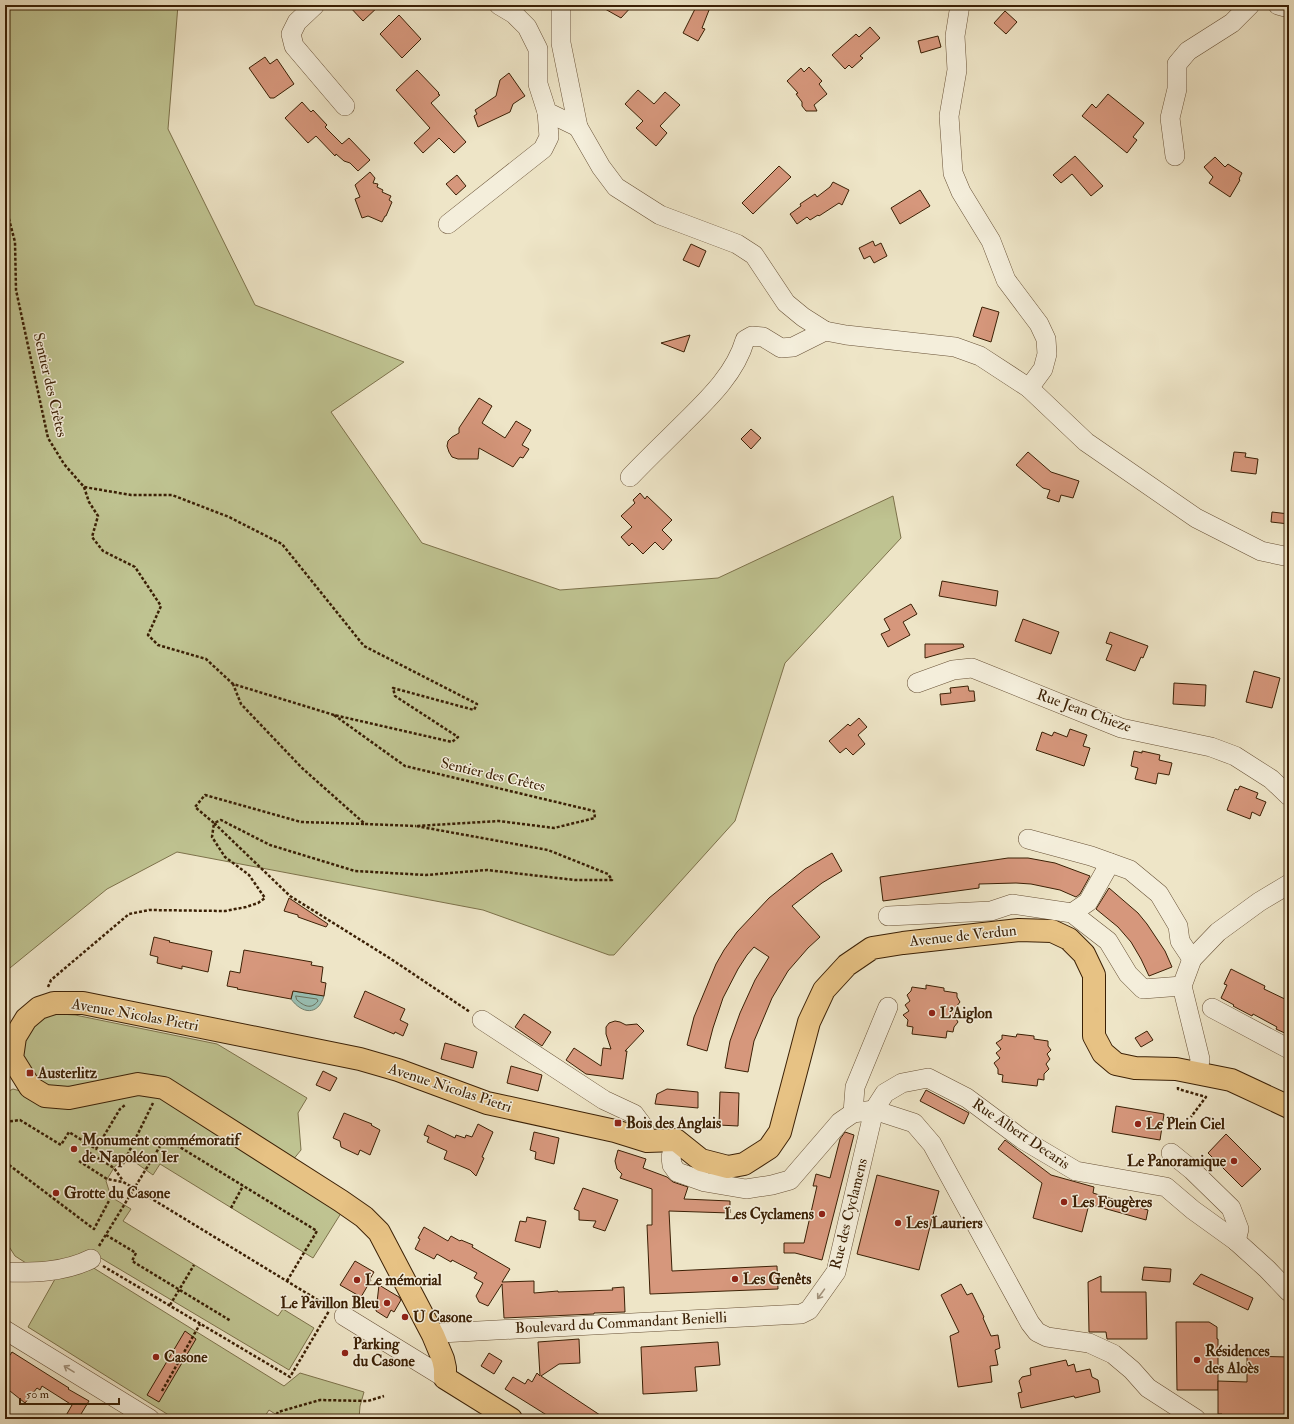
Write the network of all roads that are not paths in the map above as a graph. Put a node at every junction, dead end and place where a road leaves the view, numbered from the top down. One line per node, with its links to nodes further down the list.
1 (315, 5): 8 (street)
2 (498, 5): 9 (street)
3 (561, 5): 10 (street)
4 (960, 5): 14 (street)
5 (1250, 5): 11 (street)
6 (1278, 5): 7 (street)
7 (1289, 8)
8 (345, 106)
9 (547, 112): 10 (street); 12 (street)
10 (578, 127): 13 (street)
11 (1175, 156)
12 (448, 224)
13 (825, 331): 14 (street); 15 (street)
14 (1029, 388): 16 (street)
15 (630, 477)
16 (1289, 557)
17 (918, 683): 18 (street, Rue Jean Chieze)
18 (1289, 796)
19 (1028, 839): 20 (street)
20 (1110, 863): 22 (street); 24 (street)
21 (1289, 884): 24 (street)
22 (1072, 913): 23 (street); 25 (street)
23 (888, 916)
24 (1192, 959): 25 (street)
25 (1182, 986): 31 (street)
26 (888, 1007): 34 (street)
27 (1212, 1008): 29 (street)
28 (482, 1020): 36 (street)
29 (1289, 1049)
30 (9, 1063): 36 (main road, Avenue Nicolas Pietri); 45 (main road, Avenue Nicolas Pietri)
31 (1198, 1073): 32 (main road, Avenue de Verdun); 35 (main road, Avenue de Verdun)
32 (1289, 1108)
33 (874, 1110): 34 (street); 38 (street, Rue Albert Decaris); 42 (street, Rue des Cyclamens, one-way to 42); 49 (street)
34 (853, 1113): 35 (street)
35 (676, 1140): 36 (main road, Avenue Nicolas Pietri)
36 (647, 1141)
37 (1171, 1153): 38 (street)
38 (1236, 1242): 41 (street, Rue Albert Decaris)
39 (92, 1259): 40 (street)
40 (5, 1272)
41 (1289, 1292)
42 (809, 1310): 45 (street, Boulevard du Commandant Benielli)
43 (337, 1312): 46 (street)
44 (5, 1330): 47 (street, one-way to 44)
45 (433, 1335): 46 (main road, Avenue Nicolas Pietri)
46 (445, 1378): 48 (main road)
47 (150, 1419)
48 (511, 1419)
49 (1196, 1419)

